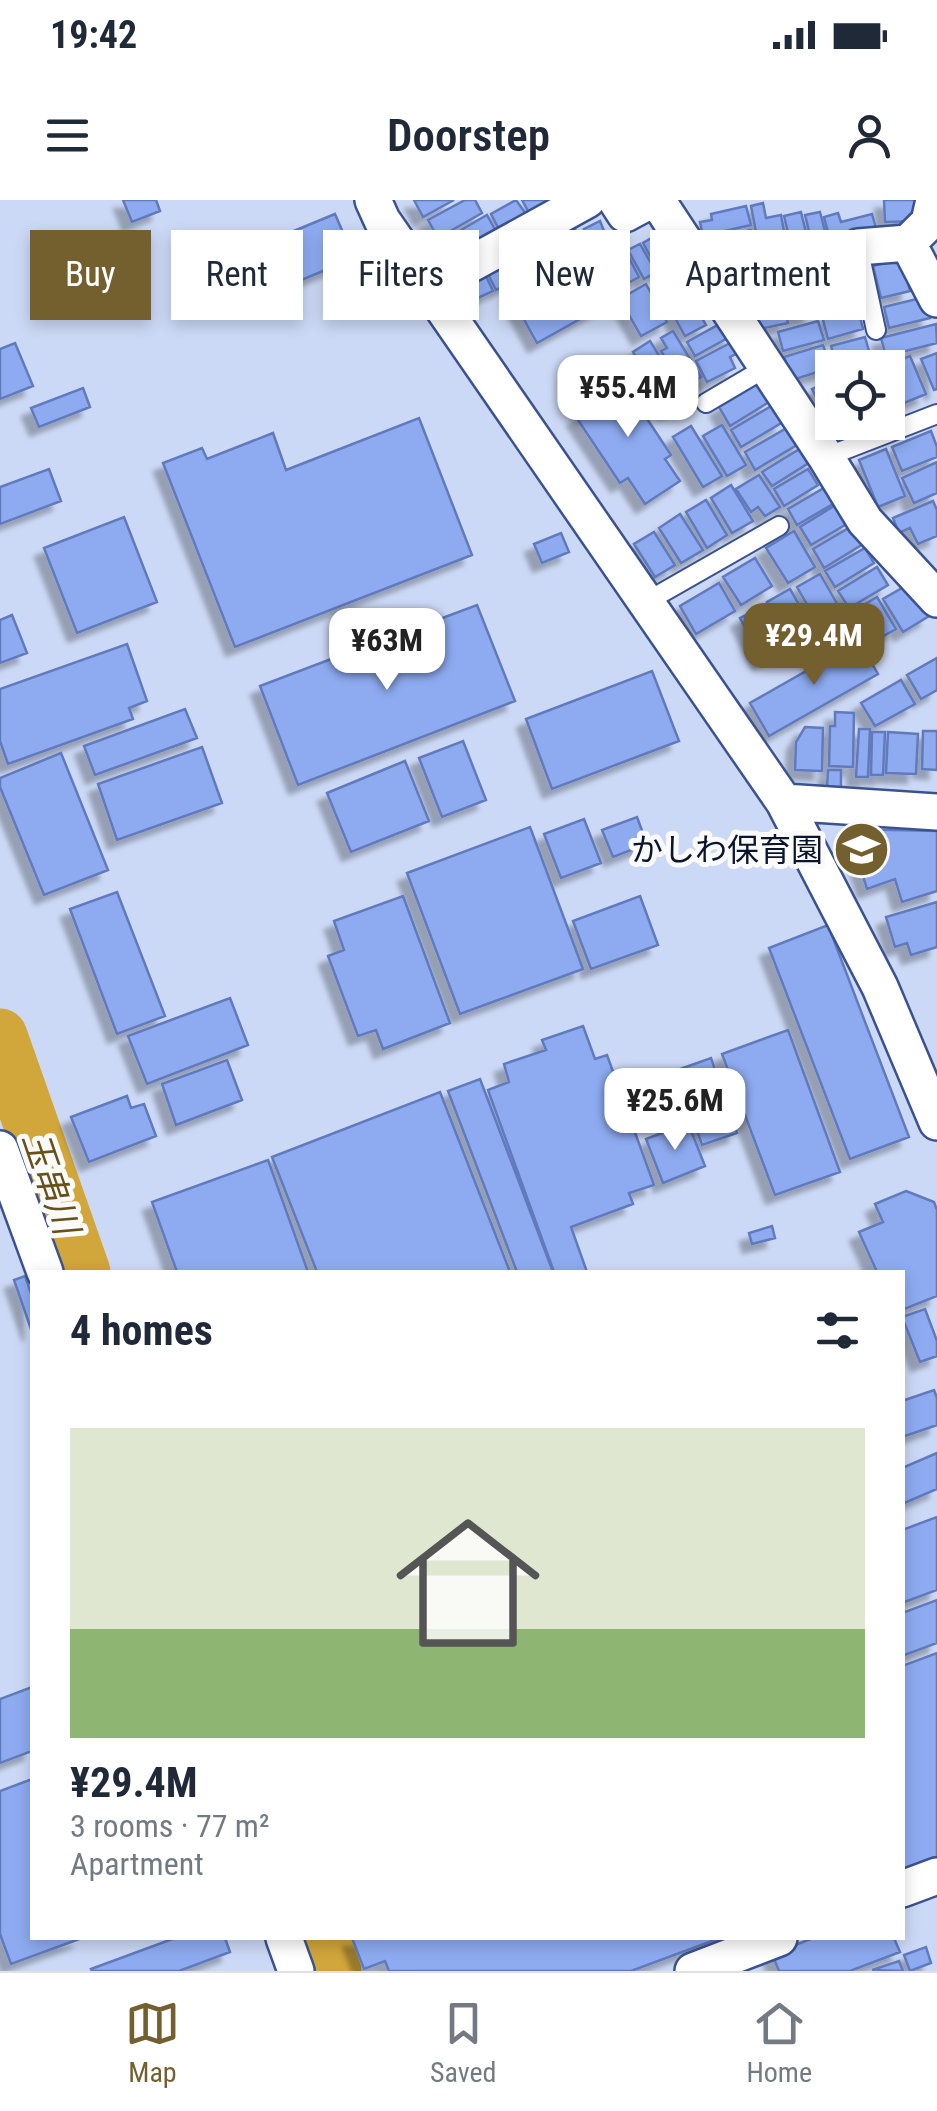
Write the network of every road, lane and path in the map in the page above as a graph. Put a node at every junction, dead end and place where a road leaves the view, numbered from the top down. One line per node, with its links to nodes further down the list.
1 (373, 200): 6 (street)
2 (586, 200): 10 (street)
3 (616, 200): 4 (street)
4 (654, 200): 7 (street)
5 (934, 200): 8 (street)
6 (389, 230)
7 (675, 230)
8 (908, 243): 9 (street); 12 (street)
9 (866, 246)
10 (479, 259)
11 (866, 284): 15 (lane)
12 (937, 299)
13 (453, 320): 22 (street)
14 (737, 320): 16 (street)
15 (876, 330)
16 (767, 366): 17 (lane); 19 (street)
17 (706, 403)
18 (937, 414): 19 (lane)
19 (826, 457): 21 (street)
20 (779, 526): 22 (lane)
21 (931, 584)
22 (646, 602): 23 (street)
23 (784, 802): 24 (street); 25 (street)
24 (937, 812)
25 (937, 1122)
26 (0, 1149): 27 (street)
27 (11, 1212): 28 (street)
28 (44, 1270)
29 (937, 1876): 30 (street)
30 (905, 1888)
31 (285, 1940): 33 (street)
32 (774, 1940): 34 (street)
33 (296, 1971)
34 (693, 1971)

